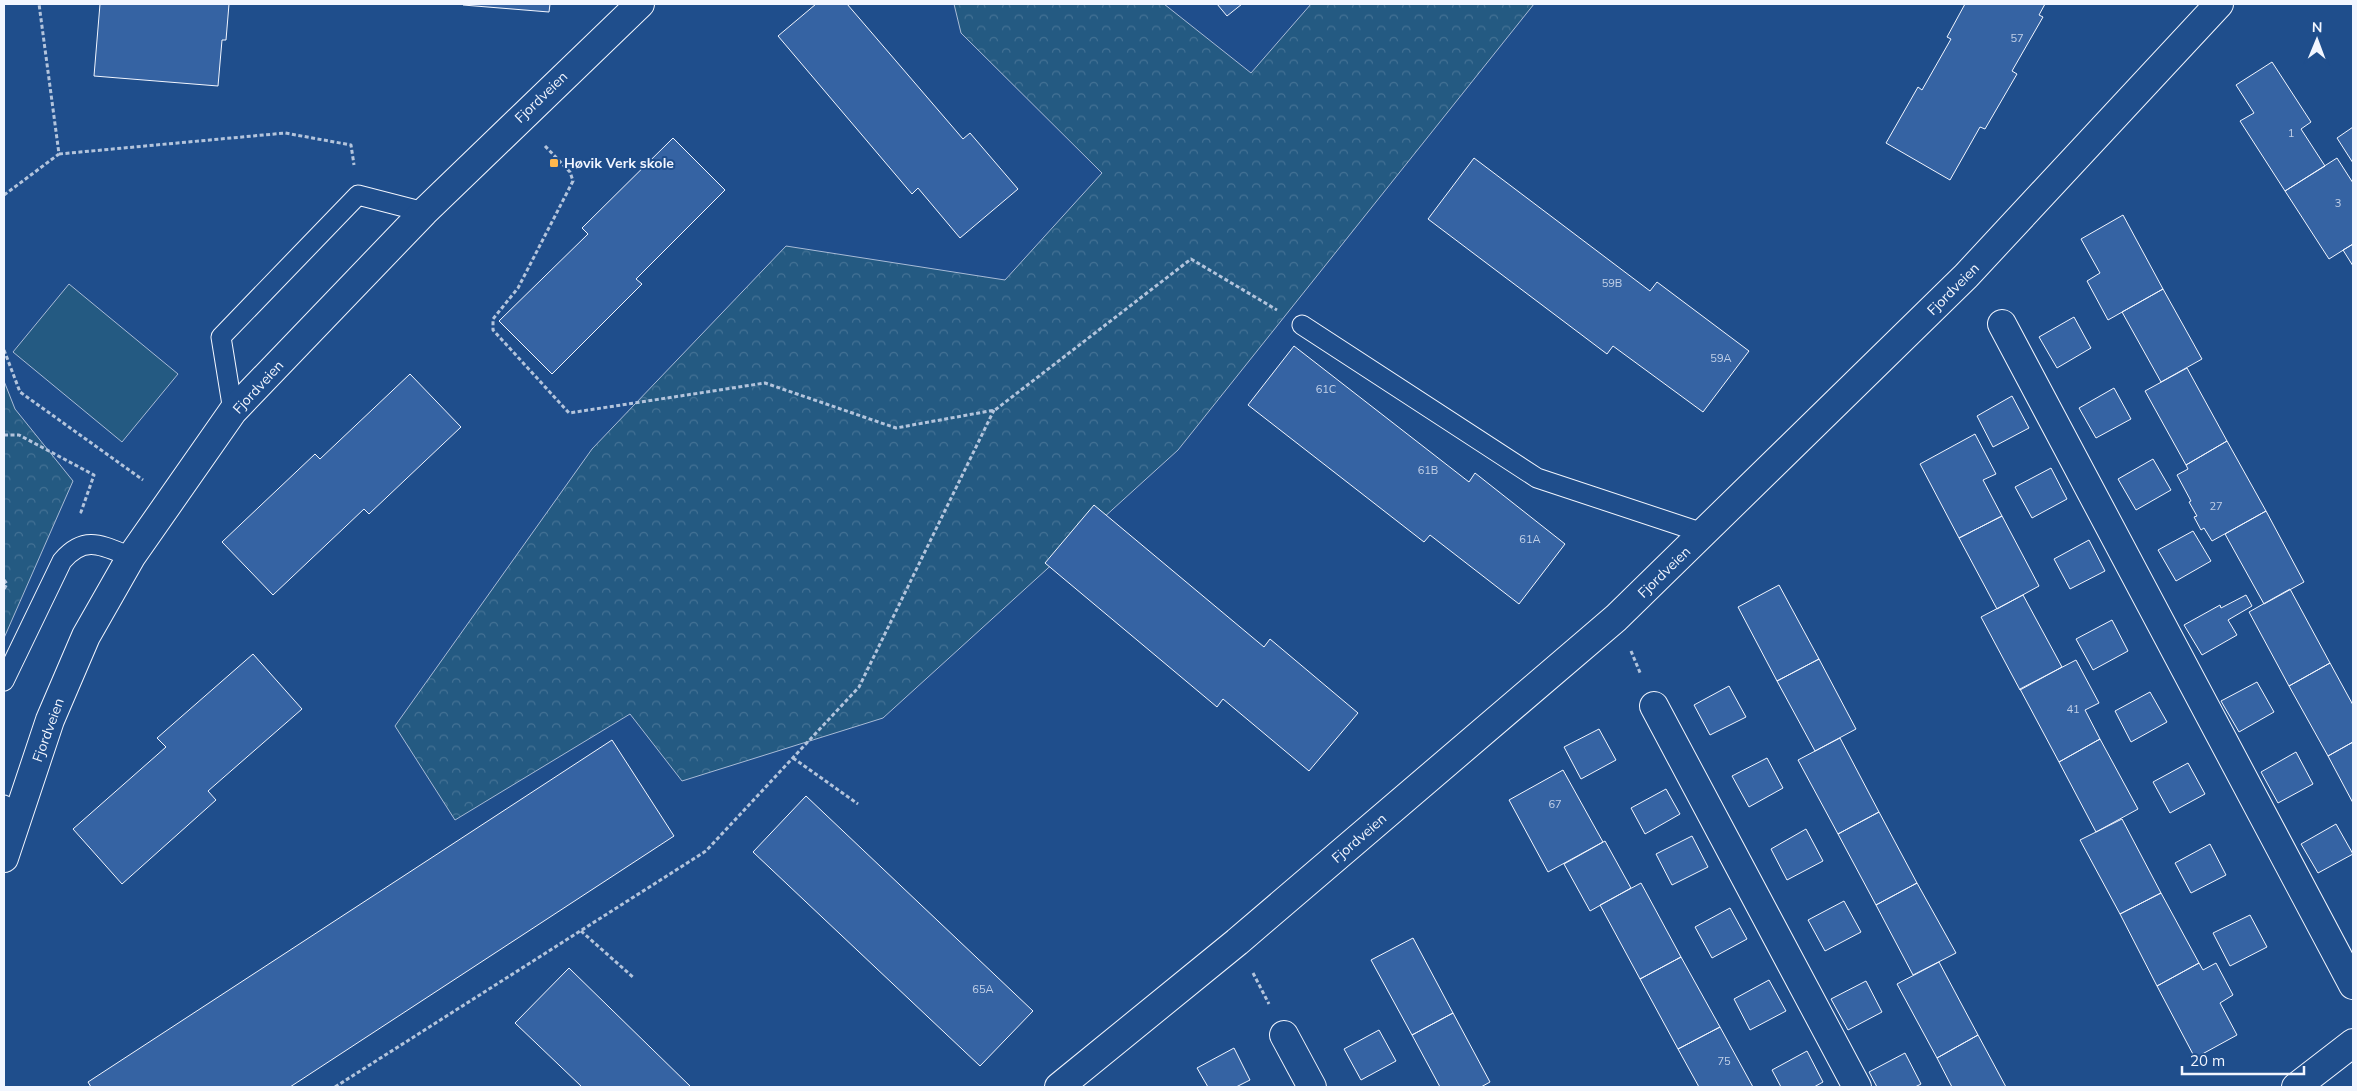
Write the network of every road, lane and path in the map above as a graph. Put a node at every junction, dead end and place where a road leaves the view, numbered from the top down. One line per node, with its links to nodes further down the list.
1 (39, 4): 5 (path)
2 (640, 4): 4 (street, Fjordveien)
3 (2219, 4): 17 (street, Fjordveien)
4 (518, 119): 8 (street, Fjordveien); 12 (path)
5 (60, 154): 6 (path); 7 (path)
6 (358, 195): 8 (lane); 13 (lane)
7 (4, 196)
8 (424, 212): 13 (street, Fjordveien)
9 (2002, 324): 31 (street)
10 (1302, 325): 12 (path); 17 (lane)
11 (4, 350): 15 (path)
12 (995, 410): 24 (path)
13 (233, 411): 15 (street, Fjordveien)
14 (4, 435): 16 (path)
15 (170, 500): 18 (street, Fjordveien)
16 (90, 516)
17 (1703, 533): 21 (street, Fjordveien)
18 (131, 557): 22 (lane); 26 (street, Fjordveien)
19 (4, 580): 20 (path)
20 (4, 590)
21 (1616, 618): 23 (path); 29 (street, Fjordveien)
22 (4, 681)
23 (1654, 706): 37 (street)
24 (792, 758): 25 (path); 28 (path)
25 (858, 804)
26 (9, 814): 27 (street, Fjordveien)
27 (4, 858)
28 (582, 931): 30 (path); 34 (path)
29 (1238, 942): 32 (path); 35 (street, Fjordveien)
30 (634, 978)
31 (2353, 985)
32 (1284, 1035): 36 (street)
33 (2353, 1043): 38 (street)
34 (336, 1087)
35 (1059, 1087)
36 (1312, 1087)
37 (1857, 1087)
38 (2296, 1087)

